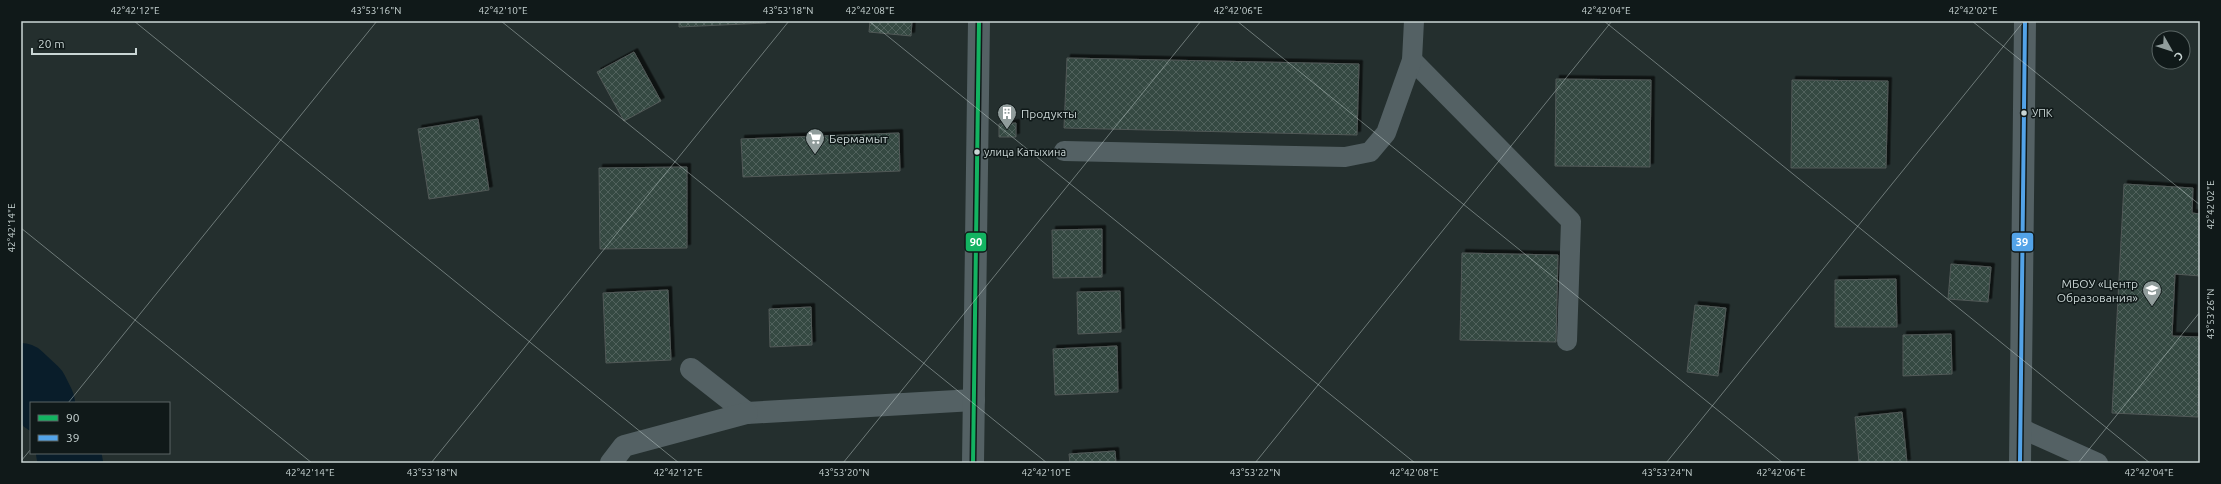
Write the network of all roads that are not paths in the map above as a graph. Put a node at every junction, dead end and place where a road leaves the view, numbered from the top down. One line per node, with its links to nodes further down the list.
1 (979, 21): 8 (street)
2 (1414, 21): 4 (lane)
3 (2025, 21): 10 (street)
4 (1412, 60): 5 (lane); 6 (lane)
5 (1064, 151)
6 (1567, 340)
7 (691, 369): 9 (street)
8 (974, 400): 9 (street); 12 (street)
9 (747, 413): 11 (street)
10 (2020, 428): 13 (street); 14 (lane)
11 (611, 463)
12 (973, 463)
13 (2020, 463)
14 (2098, 463)

